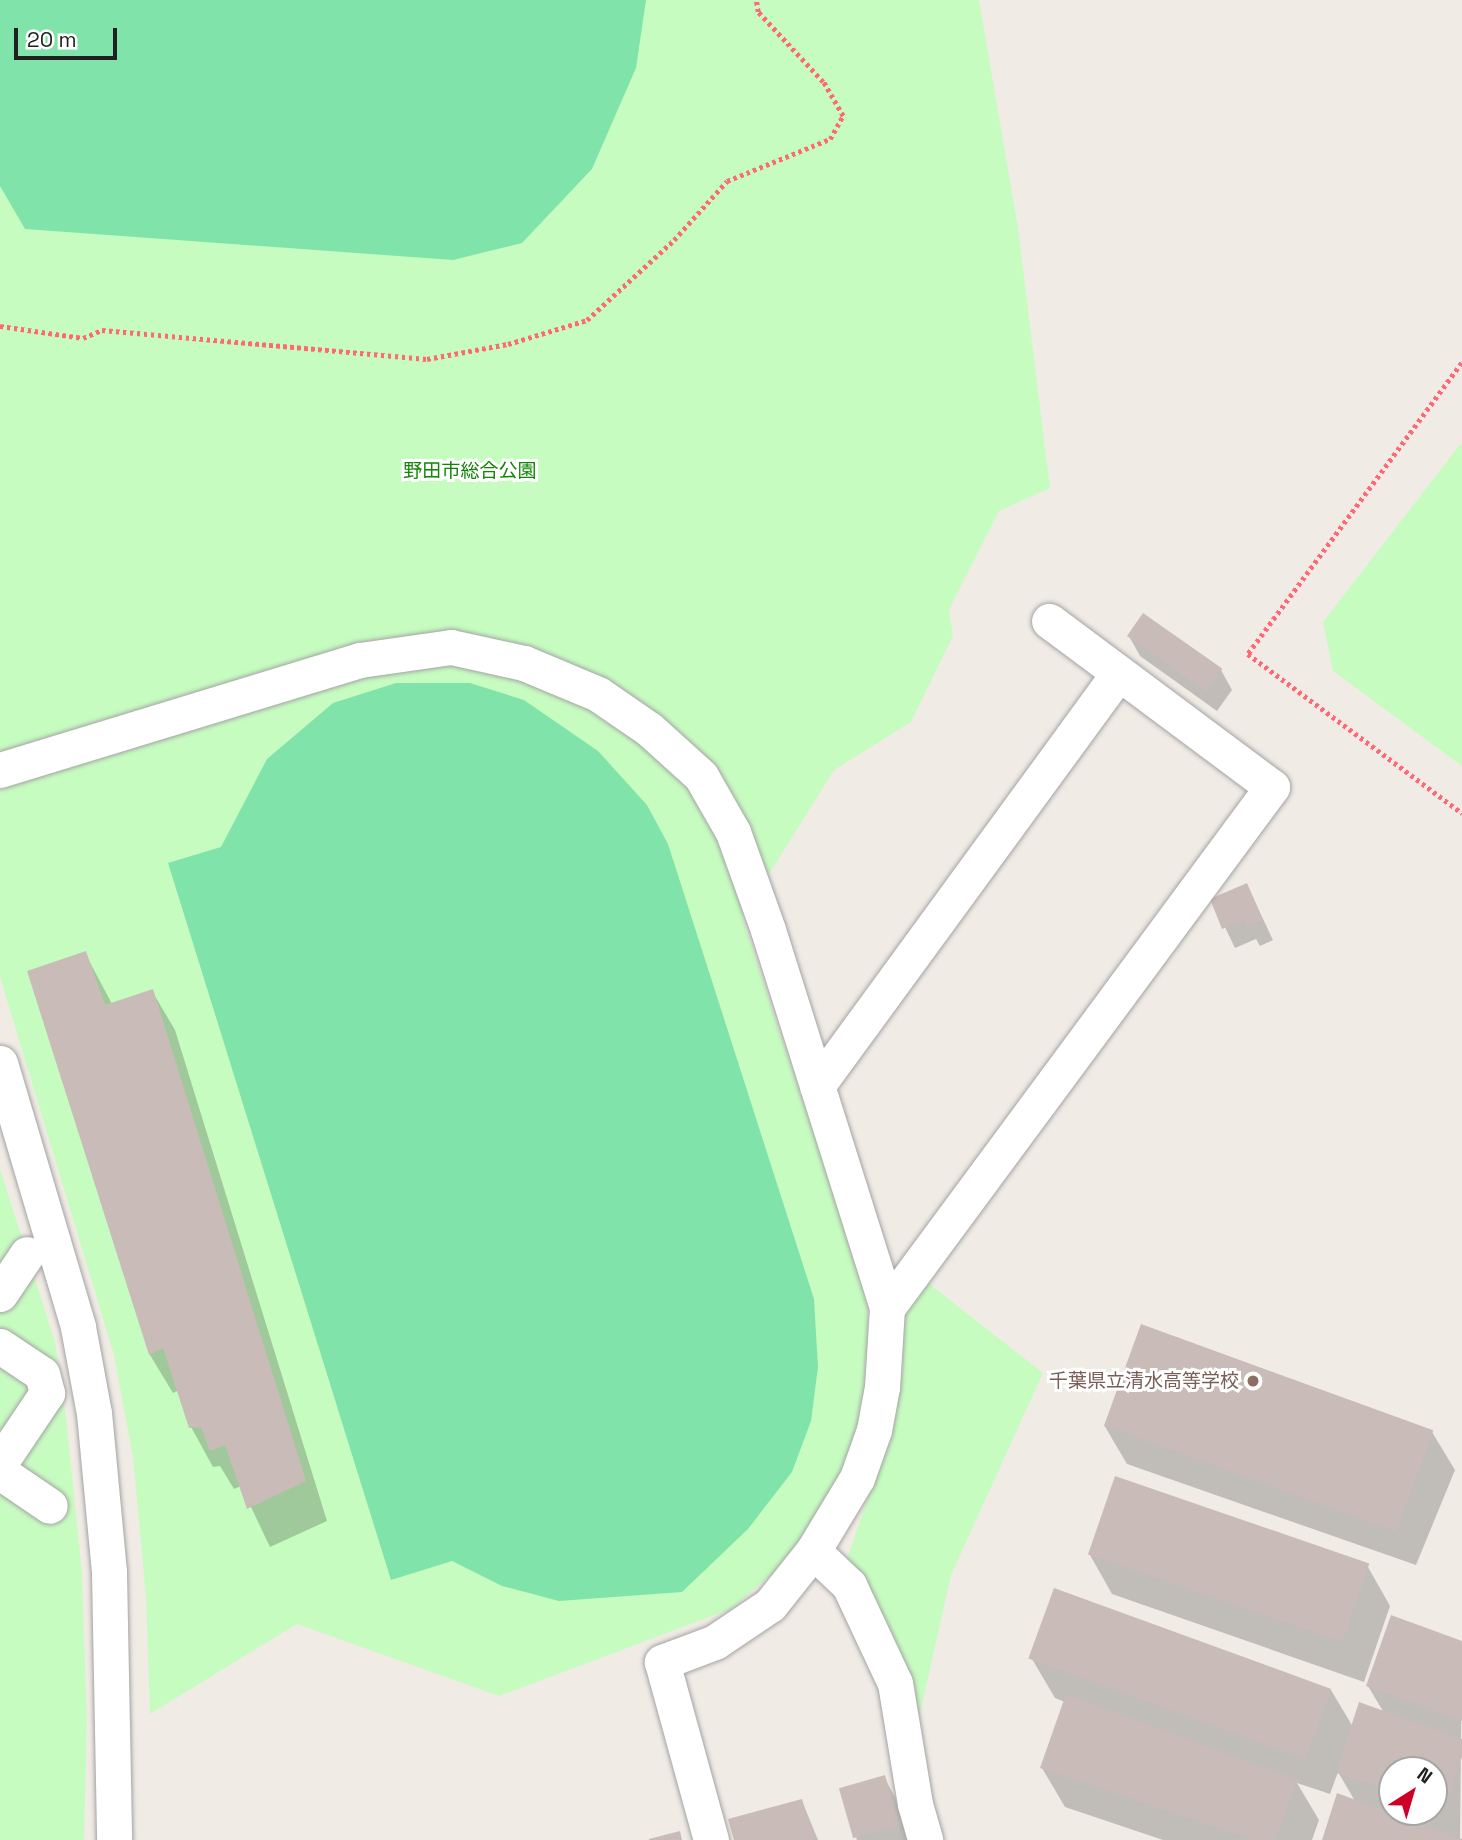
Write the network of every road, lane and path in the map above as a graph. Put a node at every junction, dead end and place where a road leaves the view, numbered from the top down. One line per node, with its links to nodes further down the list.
1 (756, 0): 2 (path)
2 (0, 326)
3 (1462, 362): 7 (path)
4 (1049, 621): 5 (street)
5 (1118, 674): 9 (street); 12 (street)
6 (0, 770): 9 (street)
7 (1462, 813)
8 (0, 1063): 18 (street)
9 (817, 1086): 12 (street)
10 (27, 1254): 11 (street)
11 (0, 1294)
12 (887, 1308): 17 (street)
13 (0, 1346): 14 (street)
14 (0, 1463)
15 (0, 1472): 16 (street)
16 (50, 1506)
17 (813, 1551): 19 (street); 20 (street)
18 (114, 1840)
19 (711, 1840)
20 (925, 1840)

